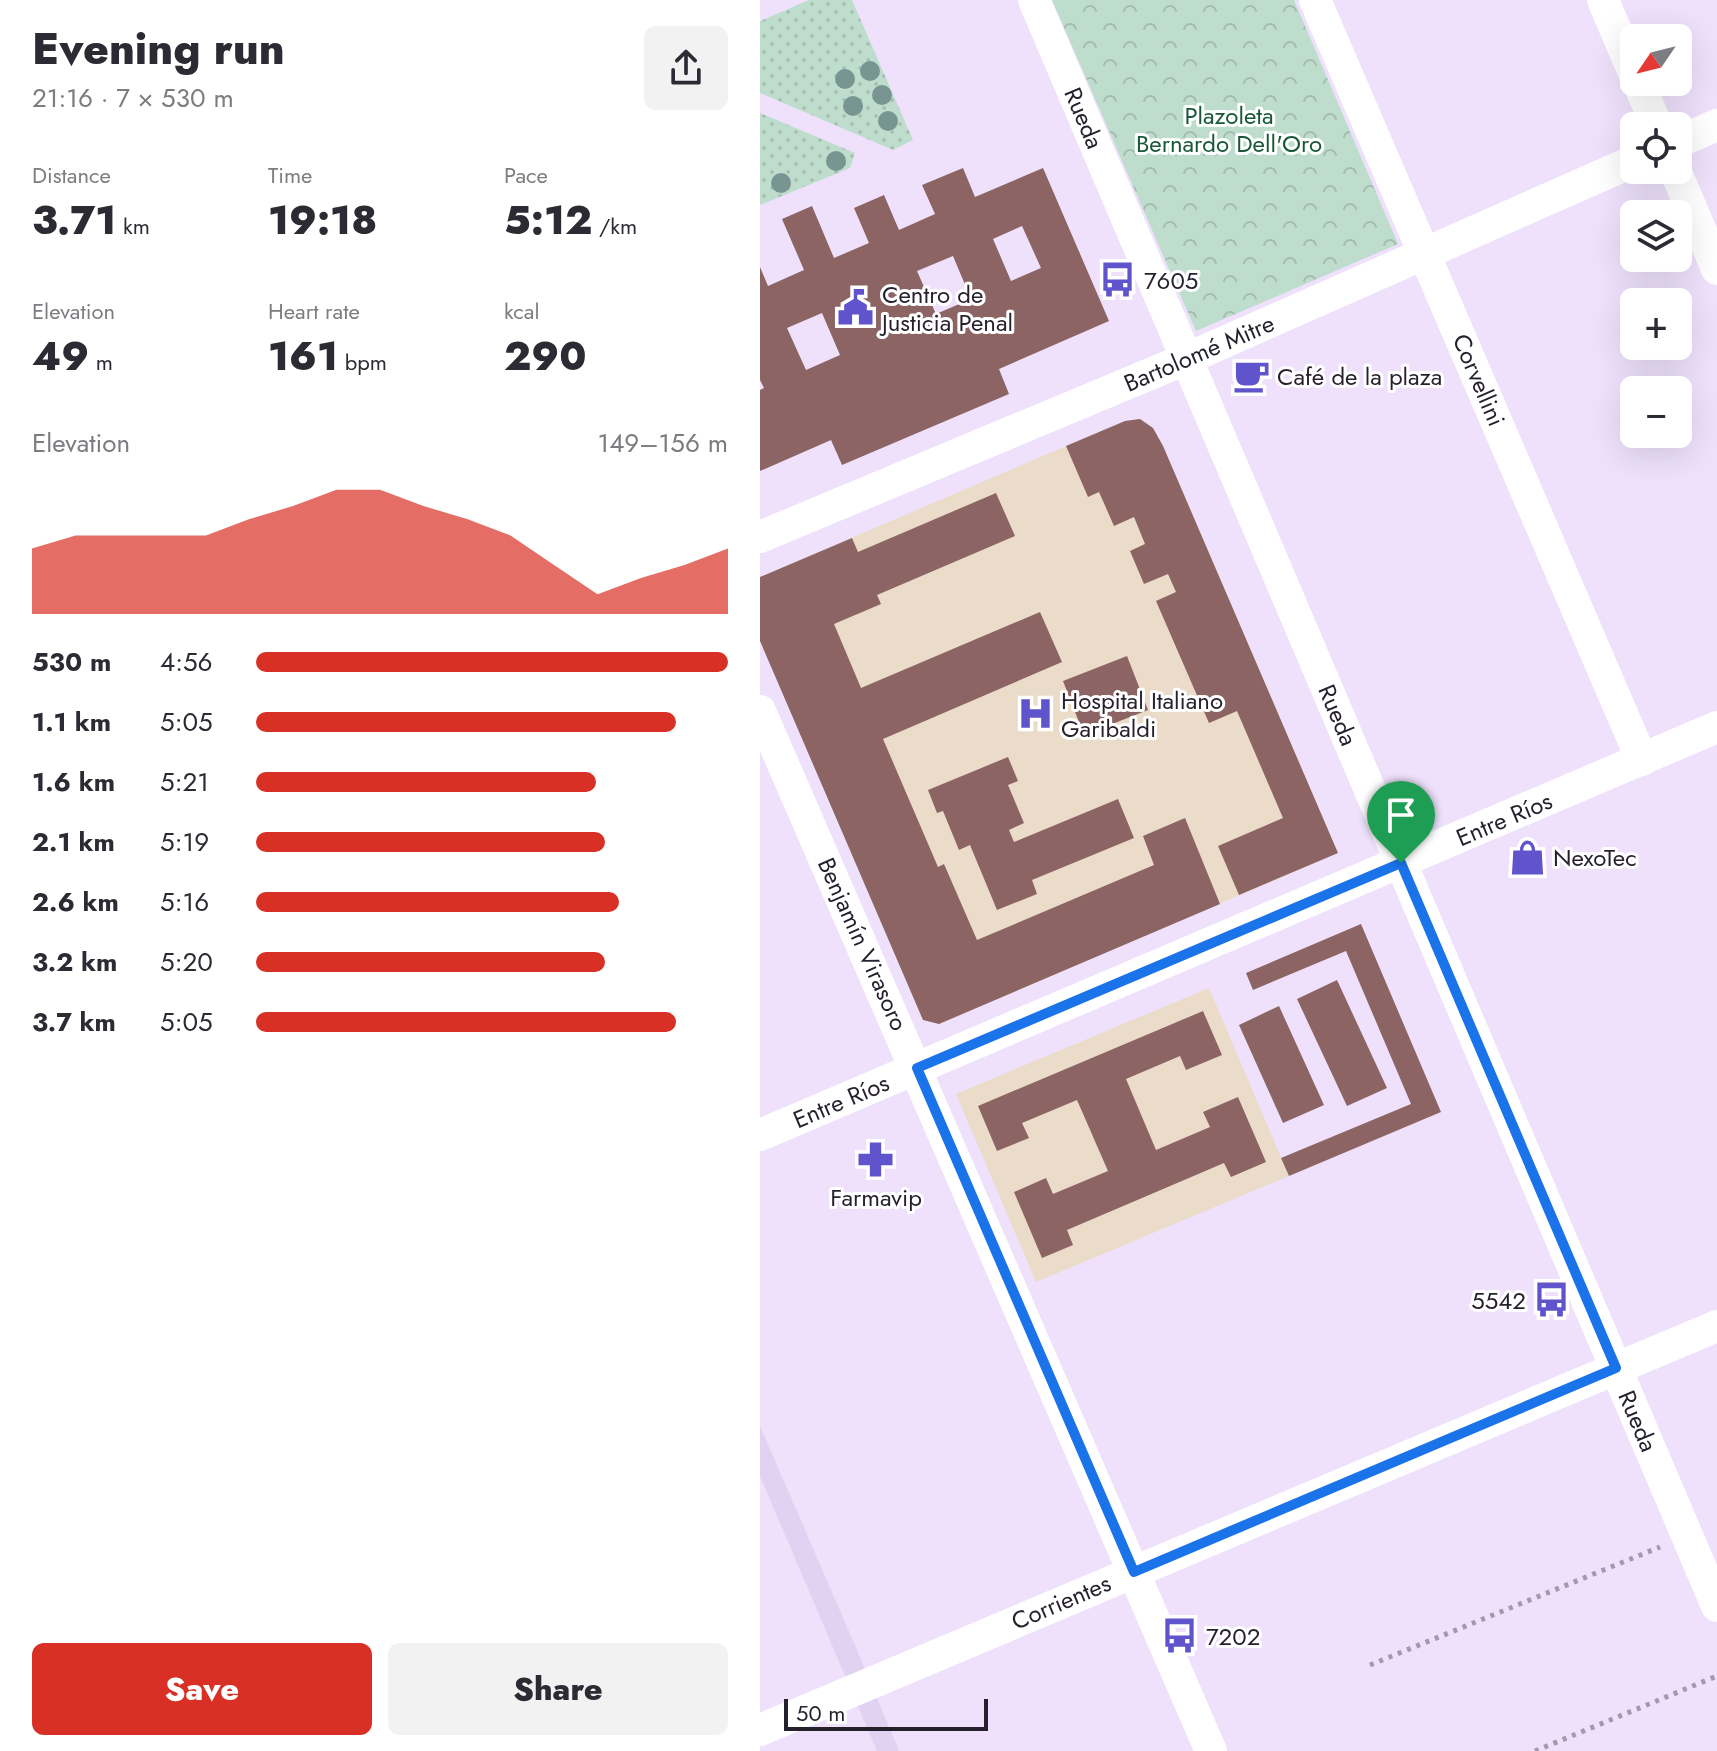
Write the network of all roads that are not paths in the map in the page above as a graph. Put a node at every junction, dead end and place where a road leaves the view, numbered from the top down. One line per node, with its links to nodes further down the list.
1 (1034, 0): 11 (street, Rueda)
2 (1315, 0): 9 (street, Corvellini)
3 (1603, 0): 4 (street)
4 (1620, 40)
5 (1717, 125): 6 (street)
6 (1692, 136)
7 (1620, 167): 9 (street, Bartolomé Mitre)
8 (1681, 184): 10 (street)
9 (1424, 254): 11 (street, Bartolomé Mitre); 15 (street, Corvellini)
10 (1717, 269)
11 (1186, 359): 12 (street, Bartolomé Mitre); 16 (street, Rueda)
12 (760, 537)
13 (760, 711): 17 (street, Benjamín Virasoro)
14 (1717, 727): 15 (street, Entre Ríos)
15 (1642, 760): 16 (street, Entre Ríos)
16 (1401, 863): 17 (street, Entre Ríos); 20 (street, Rueda)
17 (917, 1068): 18 (street, Entre Ríos); 21 (street, Benjamín Virasoro)
18 (760, 1135)
19 (1717, 1326): 20 (street, Corrientes)
20 (1616, 1368): 21 (street, Corrientes); 22 (street, Rueda)
21 (1134, 1572): 23 (street, Corrientes); 24 (street, Benjamín Virasoro)
22 (1717, 1606)
23 (760, 1730)
24 (1211, 1751)

